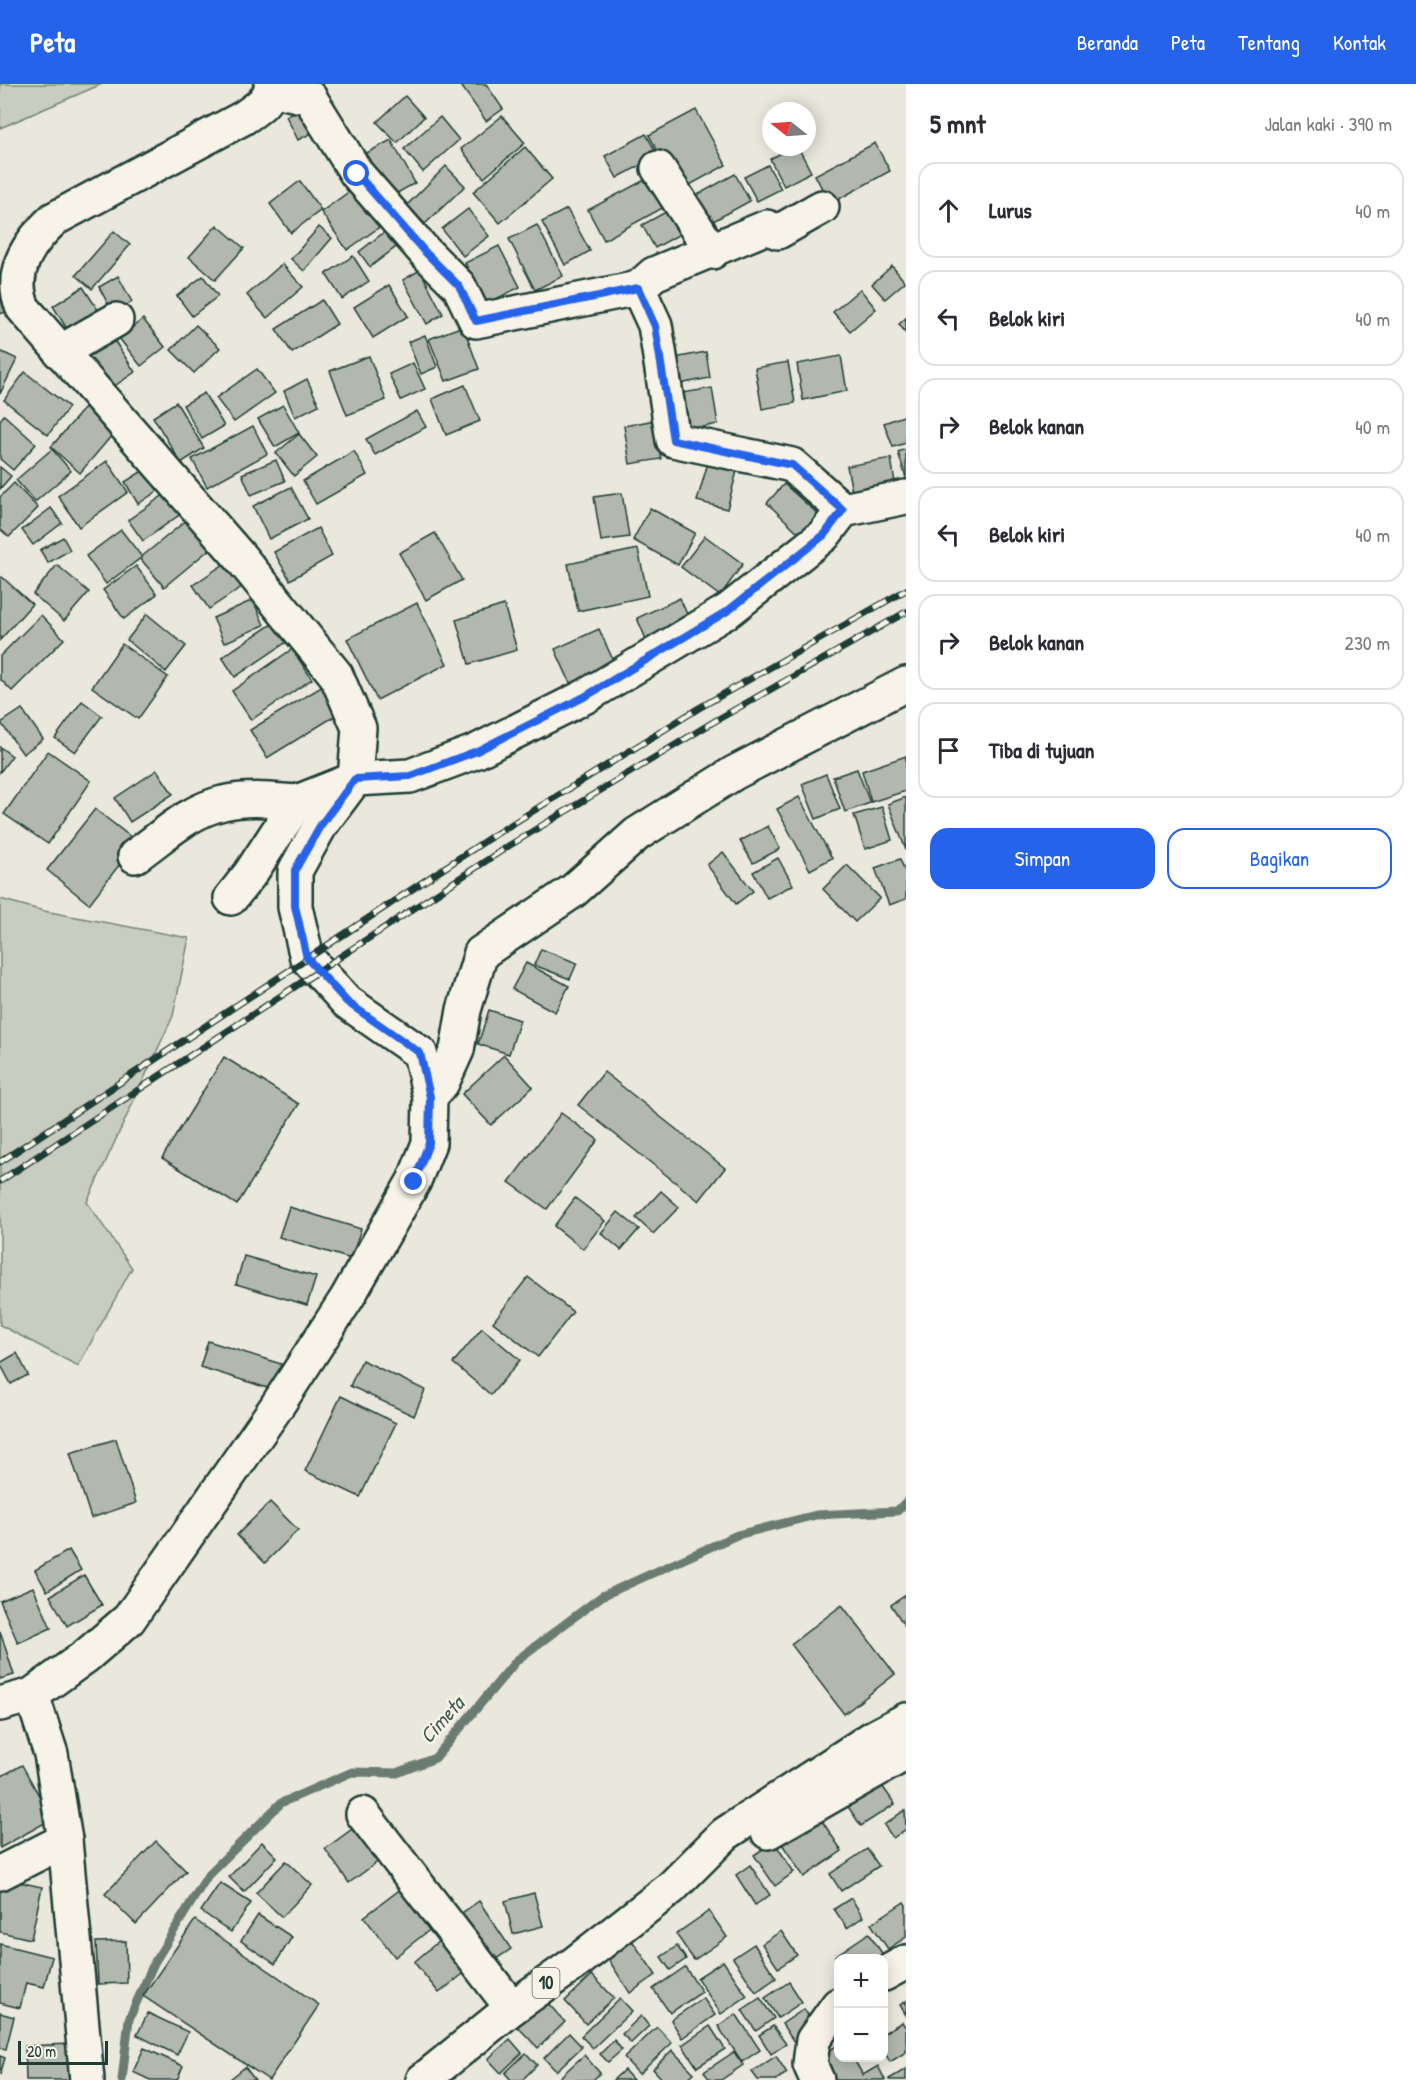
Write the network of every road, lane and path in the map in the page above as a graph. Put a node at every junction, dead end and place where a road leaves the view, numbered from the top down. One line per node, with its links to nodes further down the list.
1 (272, 87): 5 (main road); 7 (main road)
2 (658, 168): 4 (main road)
3 (822, 207): 4 (main road)
4 (711, 252): 5 (main road)
5 (638, 288): 9 (main road)
6 (116, 320): 7 (main road)
7 (60, 352): 11 (main road)
8 (906, 497): 9 (main road)
9 (843, 510): 11 (main road)
10 (906, 684): 15 (main road)
11 (355, 779): 12 (main road); 15 (main road)
12 (297, 802): 13 (main road); 14 (main road)
13 (135, 856)
14 (231, 898)
15 (430, 1097): 16 (main road)
16 (32, 1695): 17 (main road); 21 (main road)
17 (0, 1704)
18 (906, 1720): 23 (main road, 10)
19 (906, 1753): 23 (main road, 10)
20 (363, 1814): 26 (main road)
21 (65, 1839): 22 (main road); 29 (main road)
22 (0, 1873)
23 (671, 1888): 26 (main road, 10)
24 (906, 1962): 25 (main road)
25 (888, 1972)
26 (512, 2008): 30 (main road, 10)
27 (837, 2008): 28 (main road)
28 (805, 2075)
29 (87, 2080)
30 (423, 2080)

